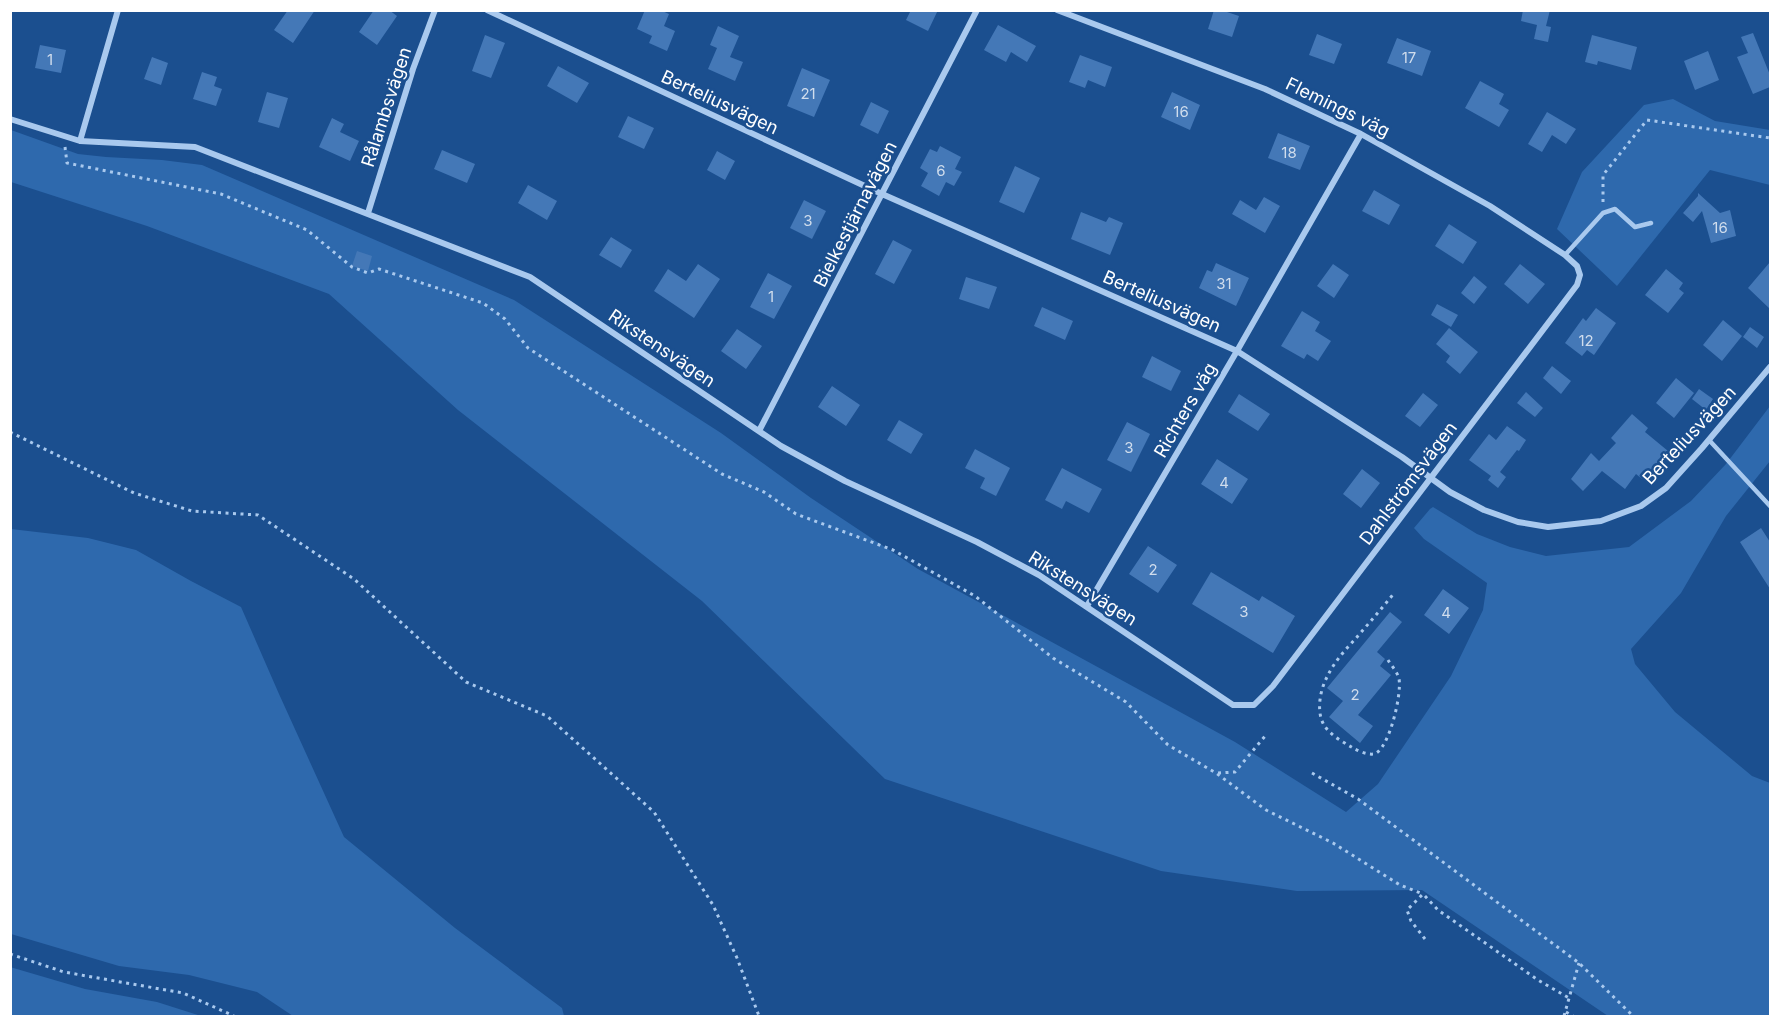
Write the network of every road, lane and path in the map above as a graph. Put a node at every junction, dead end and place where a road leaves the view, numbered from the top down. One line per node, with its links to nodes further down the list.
1 (118, 10): 10 (street)
2 (435, 10): 12 (street, Rålambsvägen)
3 (487, 10): 11 (street, Berteliusvägen)
4 (977, 10): 11 (street, Bielkestjärnavägen)
5 (1057, 10): 7 (street, Flemings väg)
6 (10, 119): 8 (street, Rikstensvägen)
7 (1361, 134): 15 (street, Flemings väg); 17 (street, Richters väg)
8 (64, 136): 10 (street, Rikstensvägen); 29 (path)
9 (1770, 138): 13 (path)
10 (80, 141): 12 (street, Rikstensvägen)
11 (882, 194): 17 (street, Berteliusvägen); 19 (street, Bielkestjärnavägen)
12 (368, 213): 19 (street, Rikstensvägen)
13 (1603, 213): 14 (lane); 15 (lane)
14 (1650, 223)
15 (1565, 255): 16 (street, Flemings väg)
16 (1580, 275): 22 (street, Dahlströmsvägen)
17 (1237, 351): 22 (street, Berteliusvägen); 25 (street, Richters väg)
18 (1770, 367): 21 (street, Berteliusvägen)
19 (759, 431): 25 (street, Rikstensvägen)
20 (10, 432): 38 (path)
21 (1709, 440): 22 (street, Berteliusvägen); 23 (lane)
22 (1430, 478): 27 (street, Dahlströmsvägen)
23 (1770, 506)
24 (1395, 592): 26 (path)
25 (1087, 606): 27 (street, Rikstensvägen)
26 (1388, 660)
27 (1254, 705)
28 (1266, 735): 29 (path)
29 (1216, 773): 31 (path)
30 (1312, 773): 34 (path)
31 (1423, 894): 32 (path); 35 (path)
32 (1425, 939)
33 (10, 954): 37 (path)
34 (1579, 963): 35 (path); 41 (path)
35 (1569, 998): 36 (path)
36 (1566, 1011): 39 (path); 40 (path)
37 (234, 1017)
38 (759, 1017)
39 (1564, 1017)
40 (1573, 1017)
41 (1633, 1017)

